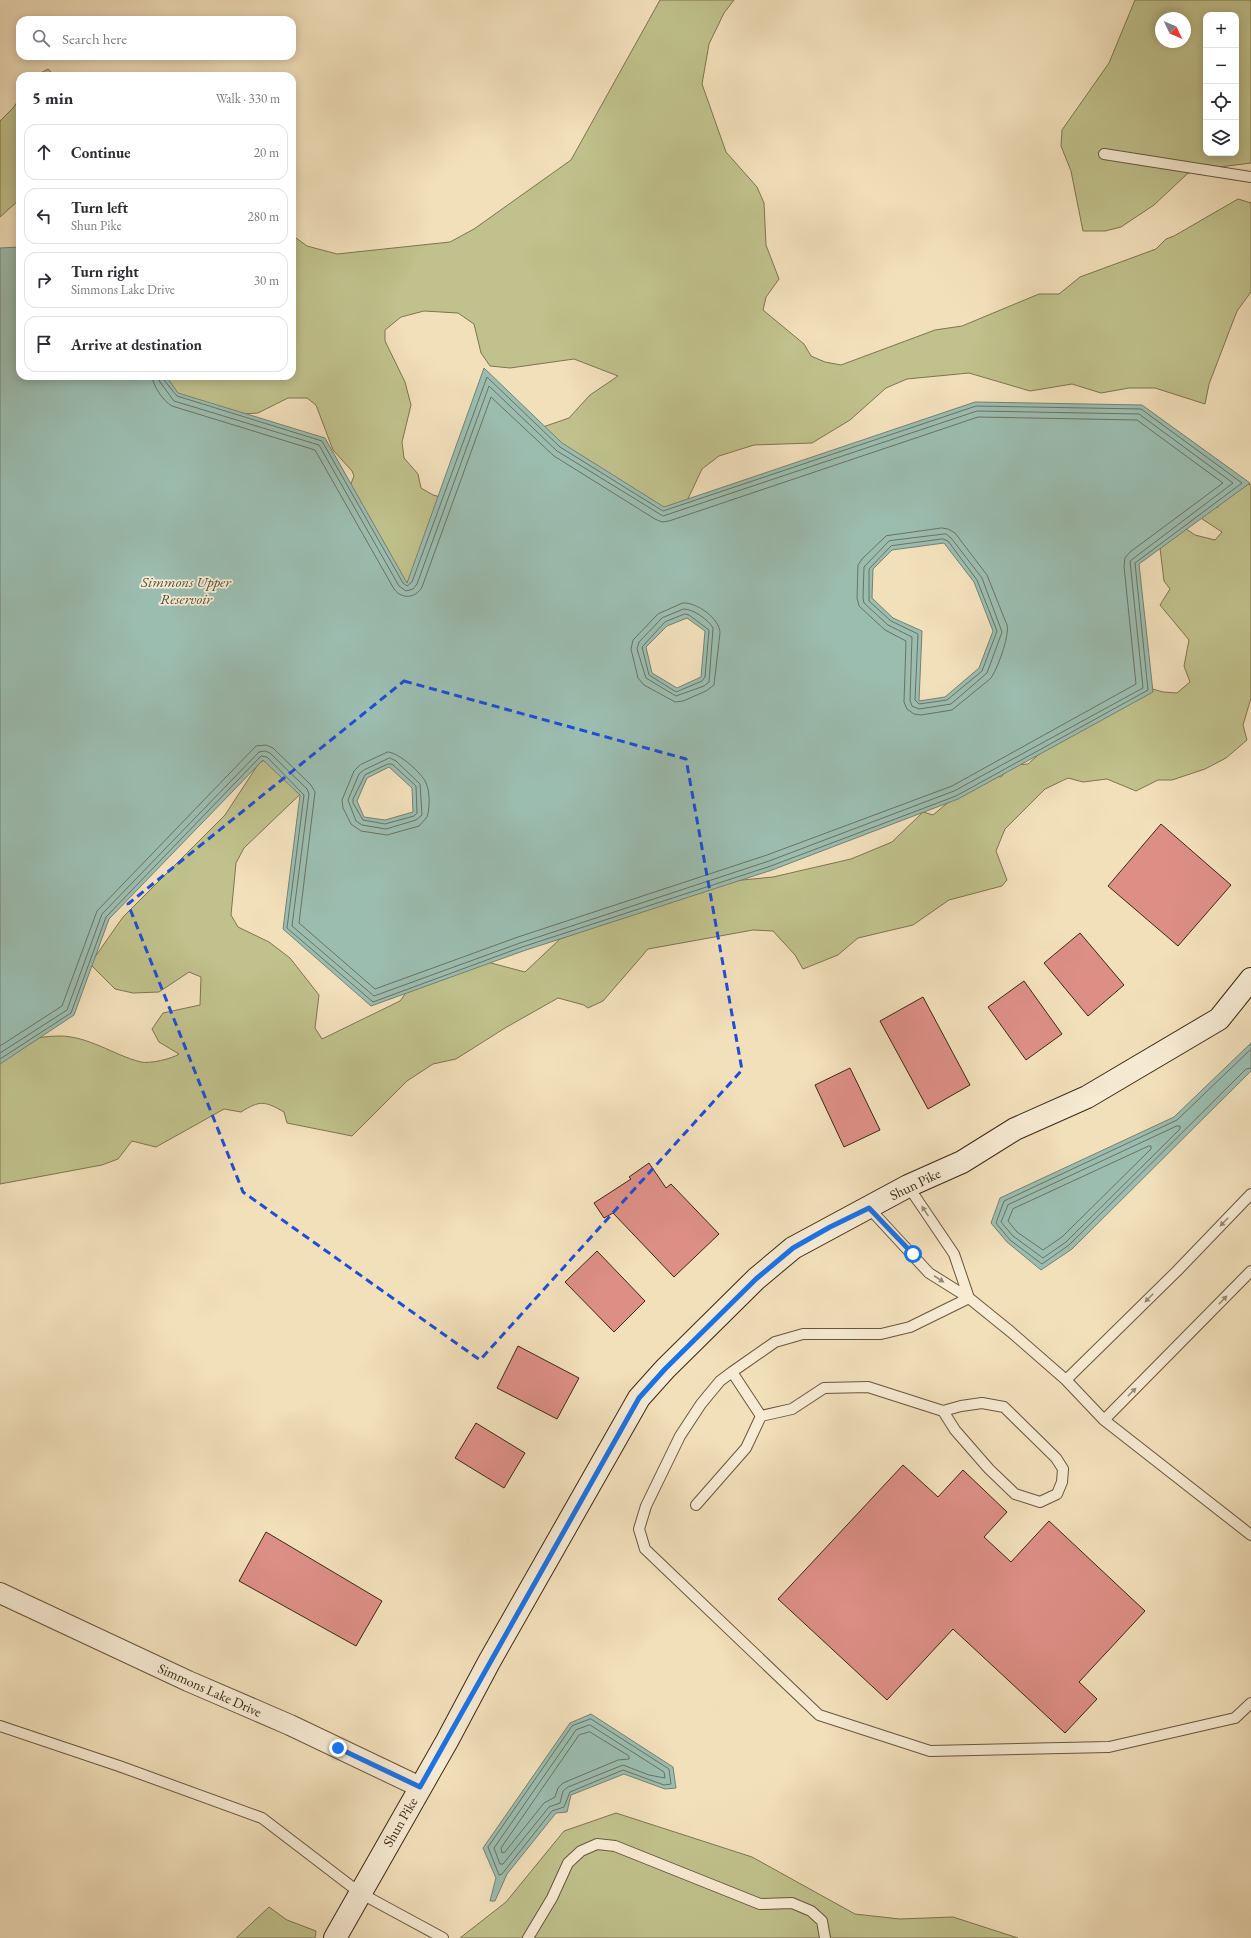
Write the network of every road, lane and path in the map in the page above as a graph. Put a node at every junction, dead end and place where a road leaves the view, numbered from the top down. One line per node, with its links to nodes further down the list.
1 (1104, 154): 2 (lane)
2 (1251, 177)
3 (1251, 979): 4 (main road, Shun Pike)
4 (908, 1186): 6 (main road, Shun Pike); 8 (lane, one-way to 4)
5 (1251, 1194): 10 (lane, one-way to 10)
6 (869, 1208): 8 (lane, one-way to 8); 19 (main road, Shun Pike)
7 (1251, 1271): 13 (lane, one-way to 7)
8 (968, 1298): 9 (lane); 10 (lane)
9 (732, 1372): 12 (lane); 17 (lane)
10 (1066, 1380): 13 (lane)
11 (943, 1411): 11 (lane); 12 (lane)
12 (761, 1416): 14 (lane)
13 (1104, 1420): 15 (lane)
14 (696, 1505)
15 (1251, 1535)
16 (0, 1593): 19 (street, Simmons Lake Drive)
17 (1251, 1703)
18 (0, 1726): 20 (lane)
19 (420, 1787): 20 (main road, Shun Pike)
20 (360, 1893): 21 (main road, Shun Pike); 22 (lane)
21 (335, 1938)
22 (443, 1938)
23 (528, 1938): 24 (lane)
24 (825, 1938)

